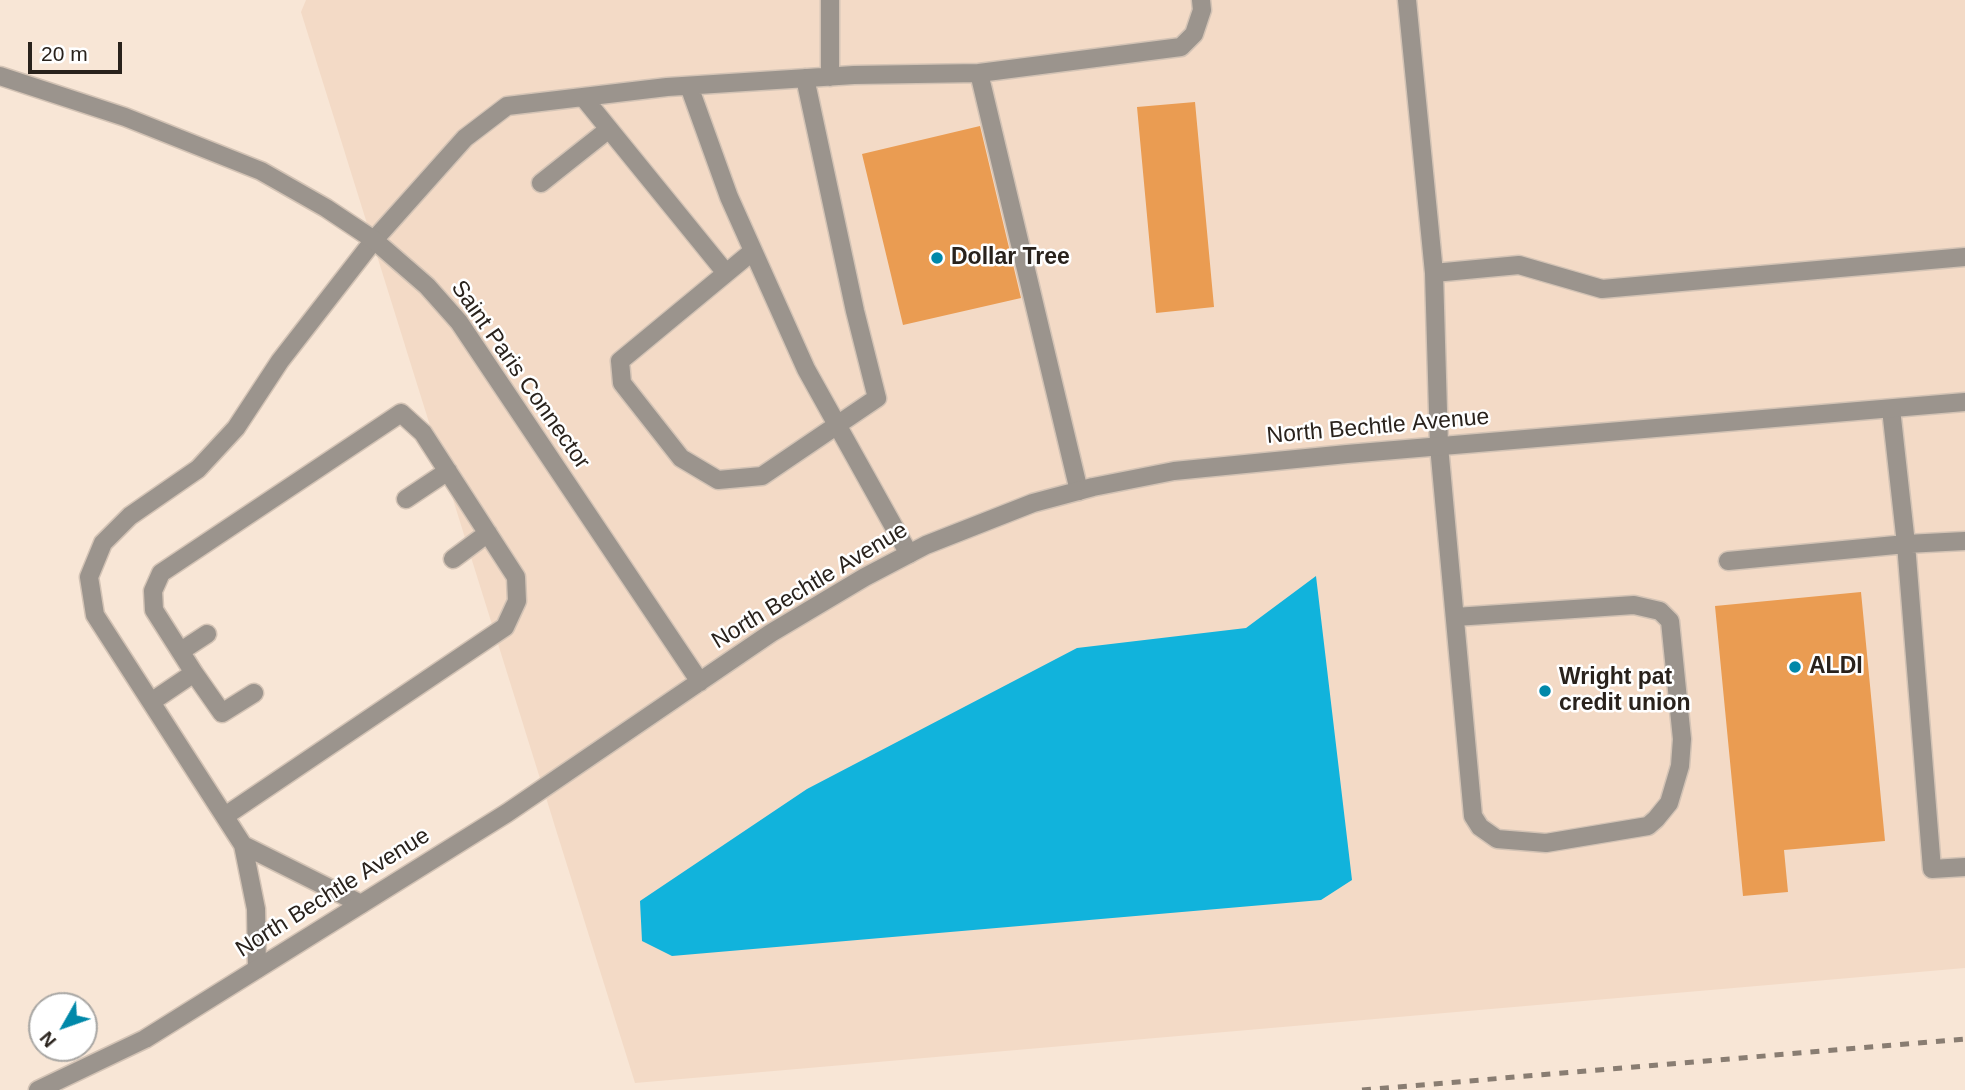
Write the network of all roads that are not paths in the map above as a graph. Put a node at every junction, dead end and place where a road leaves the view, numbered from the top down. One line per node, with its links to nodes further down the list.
1 (830, 0): 6 (street)
2 (1201, 0): 4 (street)
3 (1407, 0): 15 (street)
4 (979, 73): 6 (street); 22 (street)
5 (0, 76): 12 (street, Saint Paris Connector)
6 (830, 77): 7 (street)
7 (805, 78): 8 (street); 19 (street)
8 (690, 86): 9 (street); 13 (street)
9 (583, 97): 10 (street); 12 (street)
10 (609, 129): 11 (street); 16 (street)
11 (541, 183)
12 (374, 240): 34 (street, Saint Paris Connector); 36 (street)
13 (753, 251): 16 (street); 19 (street)
14 (1965, 257): 15 (street)
15 (1434, 272): 20 (street)
16 (726, 273): 19 (street)
17 (1965, 402): 18 (street, North Bechtle Avenue)
18 (1891, 409): 20 (street, North Bechtle Avenue); 26 (street)
19 (837, 425): 27 (street)
20 (1439, 446): 22 (street, North Bechtle Avenue); 30 (street)
21 (448, 471): 23 (street); 24 (street); 32 (street)
22 (1079, 491): 27 (street, North Bechtle Avenue)
23 (406, 499)
24 (488, 533): 28 (street); 37 (street)
25 (1965, 541): 26 (street)
26 (1906, 544): 29 (street); 39 (street)
27 (909, 554): 34 (street, North Bechtle Avenue)
28 (453, 559)
29 (1728, 561)
30 (1455, 617): 30 (street)
31 (207, 634): 32 (street)
32 (181, 651): 33 (street)
33 (194, 673): 35 (street); 36 (street)
34 (700, 681): 40 (street, North Bechtle Avenue)
35 (254, 693)
36 (151, 702): 37 (street)
37 (225, 816): 38 (street)
38 (243, 845): 40 (street); 41 (street)
39 (1965, 867)
40 (361, 904): 41 (street, North Bechtle Avenue)
41 (257, 969): 42 (street, North Bechtle Avenue)
42 (38, 1090)

